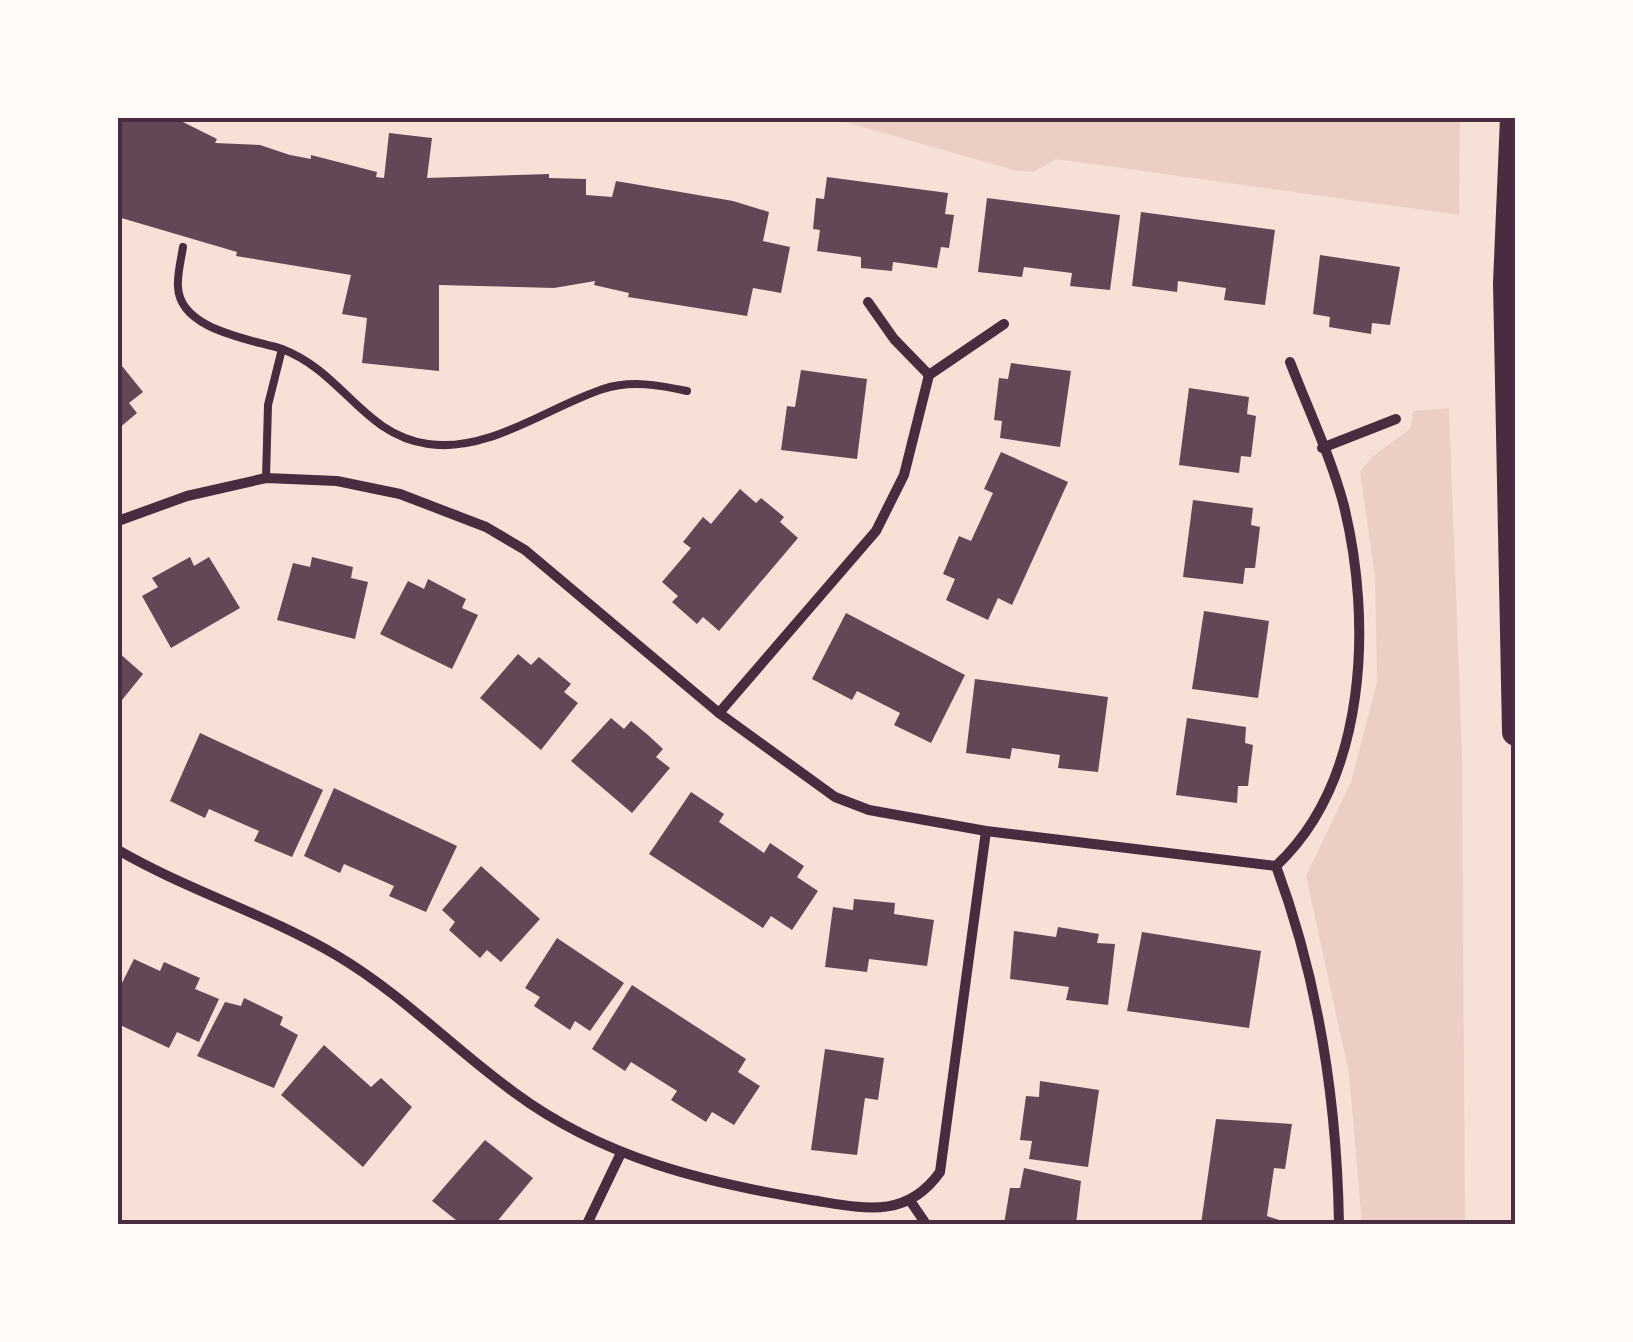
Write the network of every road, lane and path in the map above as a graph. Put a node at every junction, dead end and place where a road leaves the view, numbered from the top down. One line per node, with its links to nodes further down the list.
1 (1514, 118): 14 (highway)
2 (183, 248): 5 (lane)
3 (868, 302): 7 (street)
4 (1004, 324): 7 (street)
5 (282, 349): 8 (lane); 11 (lane)
6 (1290, 362): 10 (street)
7 (929, 375): 13 (street)
8 (687, 390)
9 (1396, 419): 10 (street)
10 (1322, 448): 17 (street)
11 (266, 478): 12 (street); 13 (street)
12 (118, 521)
13 (720, 713): 15 (street)
14 (1516, 732)
15 (986, 831): 17 (street); 19 (street)
16 (118, 850): 18 (street)
17 (1276, 866): 22 (street)
18 (621, 1152): 19 (street); 20 (street)
19 (910, 1202): 21 (street)
20 (587, 1224)
21 (926, 1224)
22 (1339, 1224)

